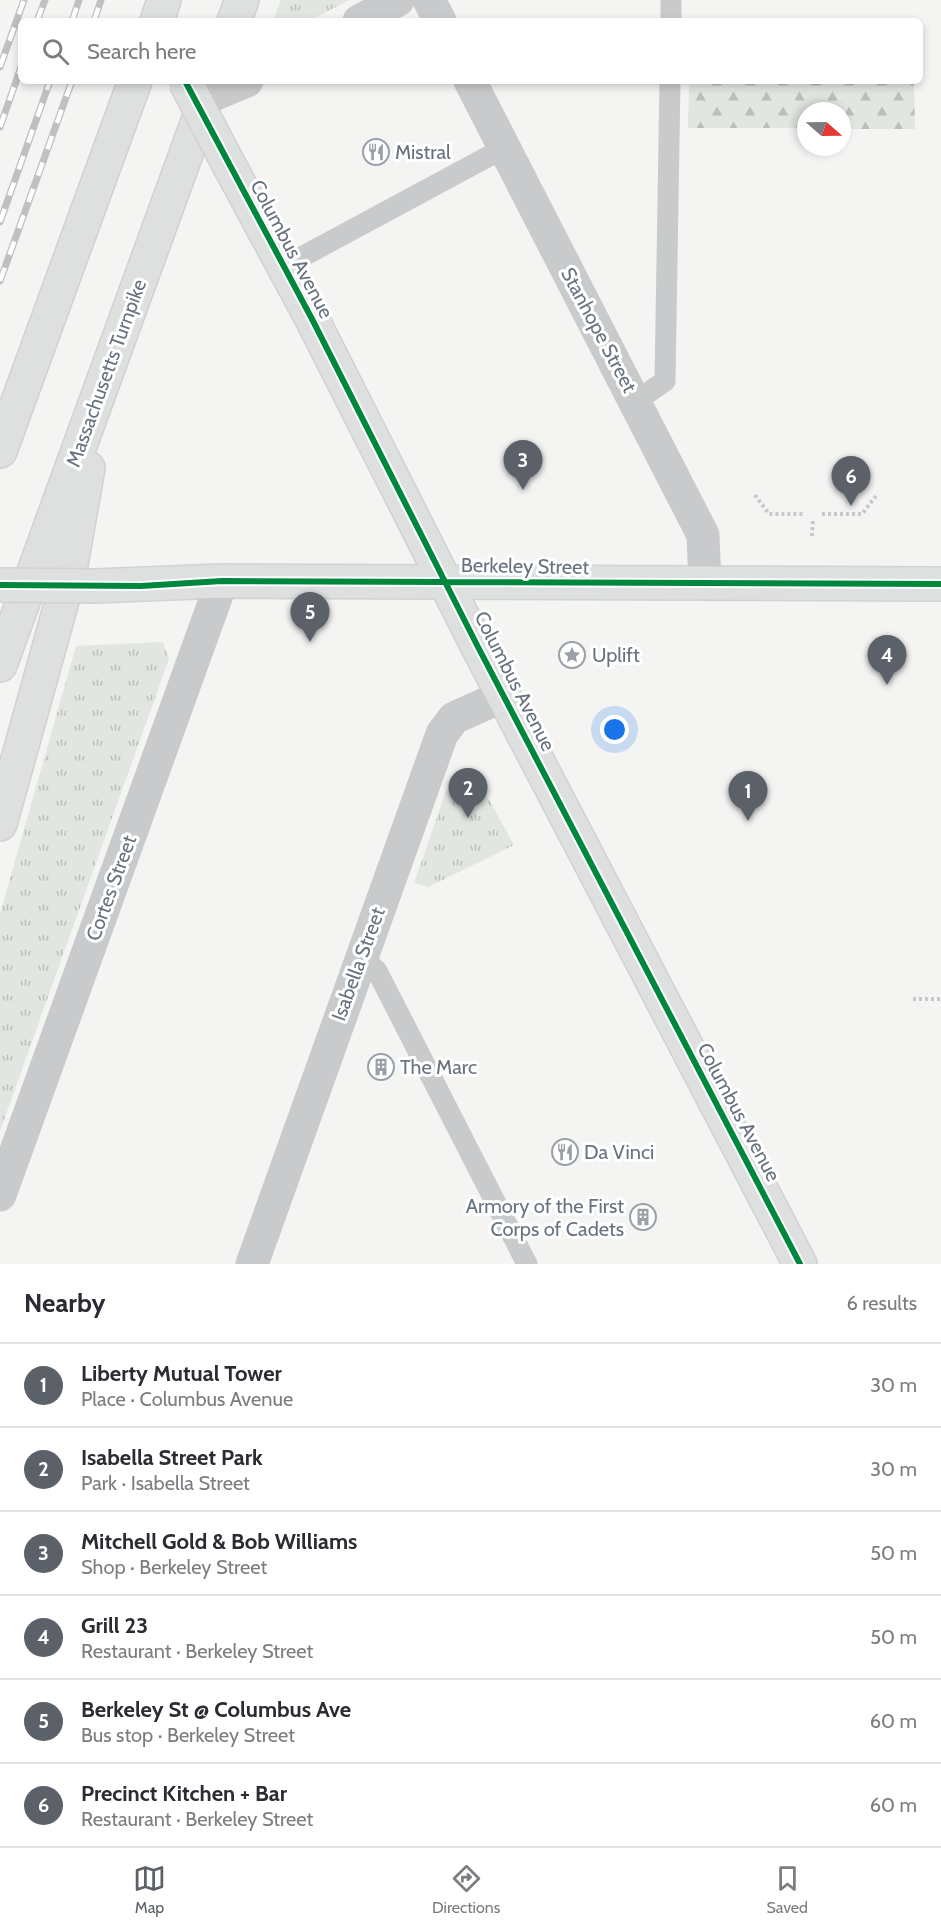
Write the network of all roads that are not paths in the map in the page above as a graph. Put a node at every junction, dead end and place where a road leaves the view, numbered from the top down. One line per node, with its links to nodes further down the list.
1 (143, 0): 7 (main road)
2 (164, 0): 8 (main road)
3 (242, 0): 9 (main road)
4 (398, 0): 10 (street)
5 (429, 0): 11 (street)
6 (671, 0): 12 (lane)
7 (153, 18)
8 (156, 18)
9 (235, 18)
10 (365, 18)
11 (438, 18)
12 (671, 18)
13 (134, 84): 22 (main road)
14 (227, 84): 17 (street, bridge)
15 (472, 84): 18 (street, Stanhope Street)
16 (670, 84): 21 (lane)
17 (198, 88): 19 (main road, Columbus Avenue, bridge); 20 (main road, Massachusetts Turnpike)
18 (504, 148): 19 (lane); 21 (street, Stanhope Street)
19 (283, 267): 24 (main road, Columbus Avenue)
20 (102, 386): 28 (main road, Massachusetts Turnpike); 30 (main road)
21 (636, 401): 25 (street, Stanhope Street)
22 (0, 451)
23 (222, 581): 24 (main road, Berkeley Street); 27 (main road, Berkeley Street, bridge); 32 (street, Cortes Street)
24 (446, 581): 25 (main road, Berkeley Street); 29 (main road, Columbus Avenue)
25 (705, 584): 26 (main road, Berkeley Street)
26 (941, 584)
27 (0, 585)
28 (0, 665)
29 (503, 696): 31 (street, Isabella Street); 35 (main road, Columbus Avenue)
30 (0, 824)
31 (361, 957): 33 (street, Isabella Street); 34 (lane)
32 (0, 1195)
33 (252, 1264)
34 (527, 1264)
35 (800, 1264)

